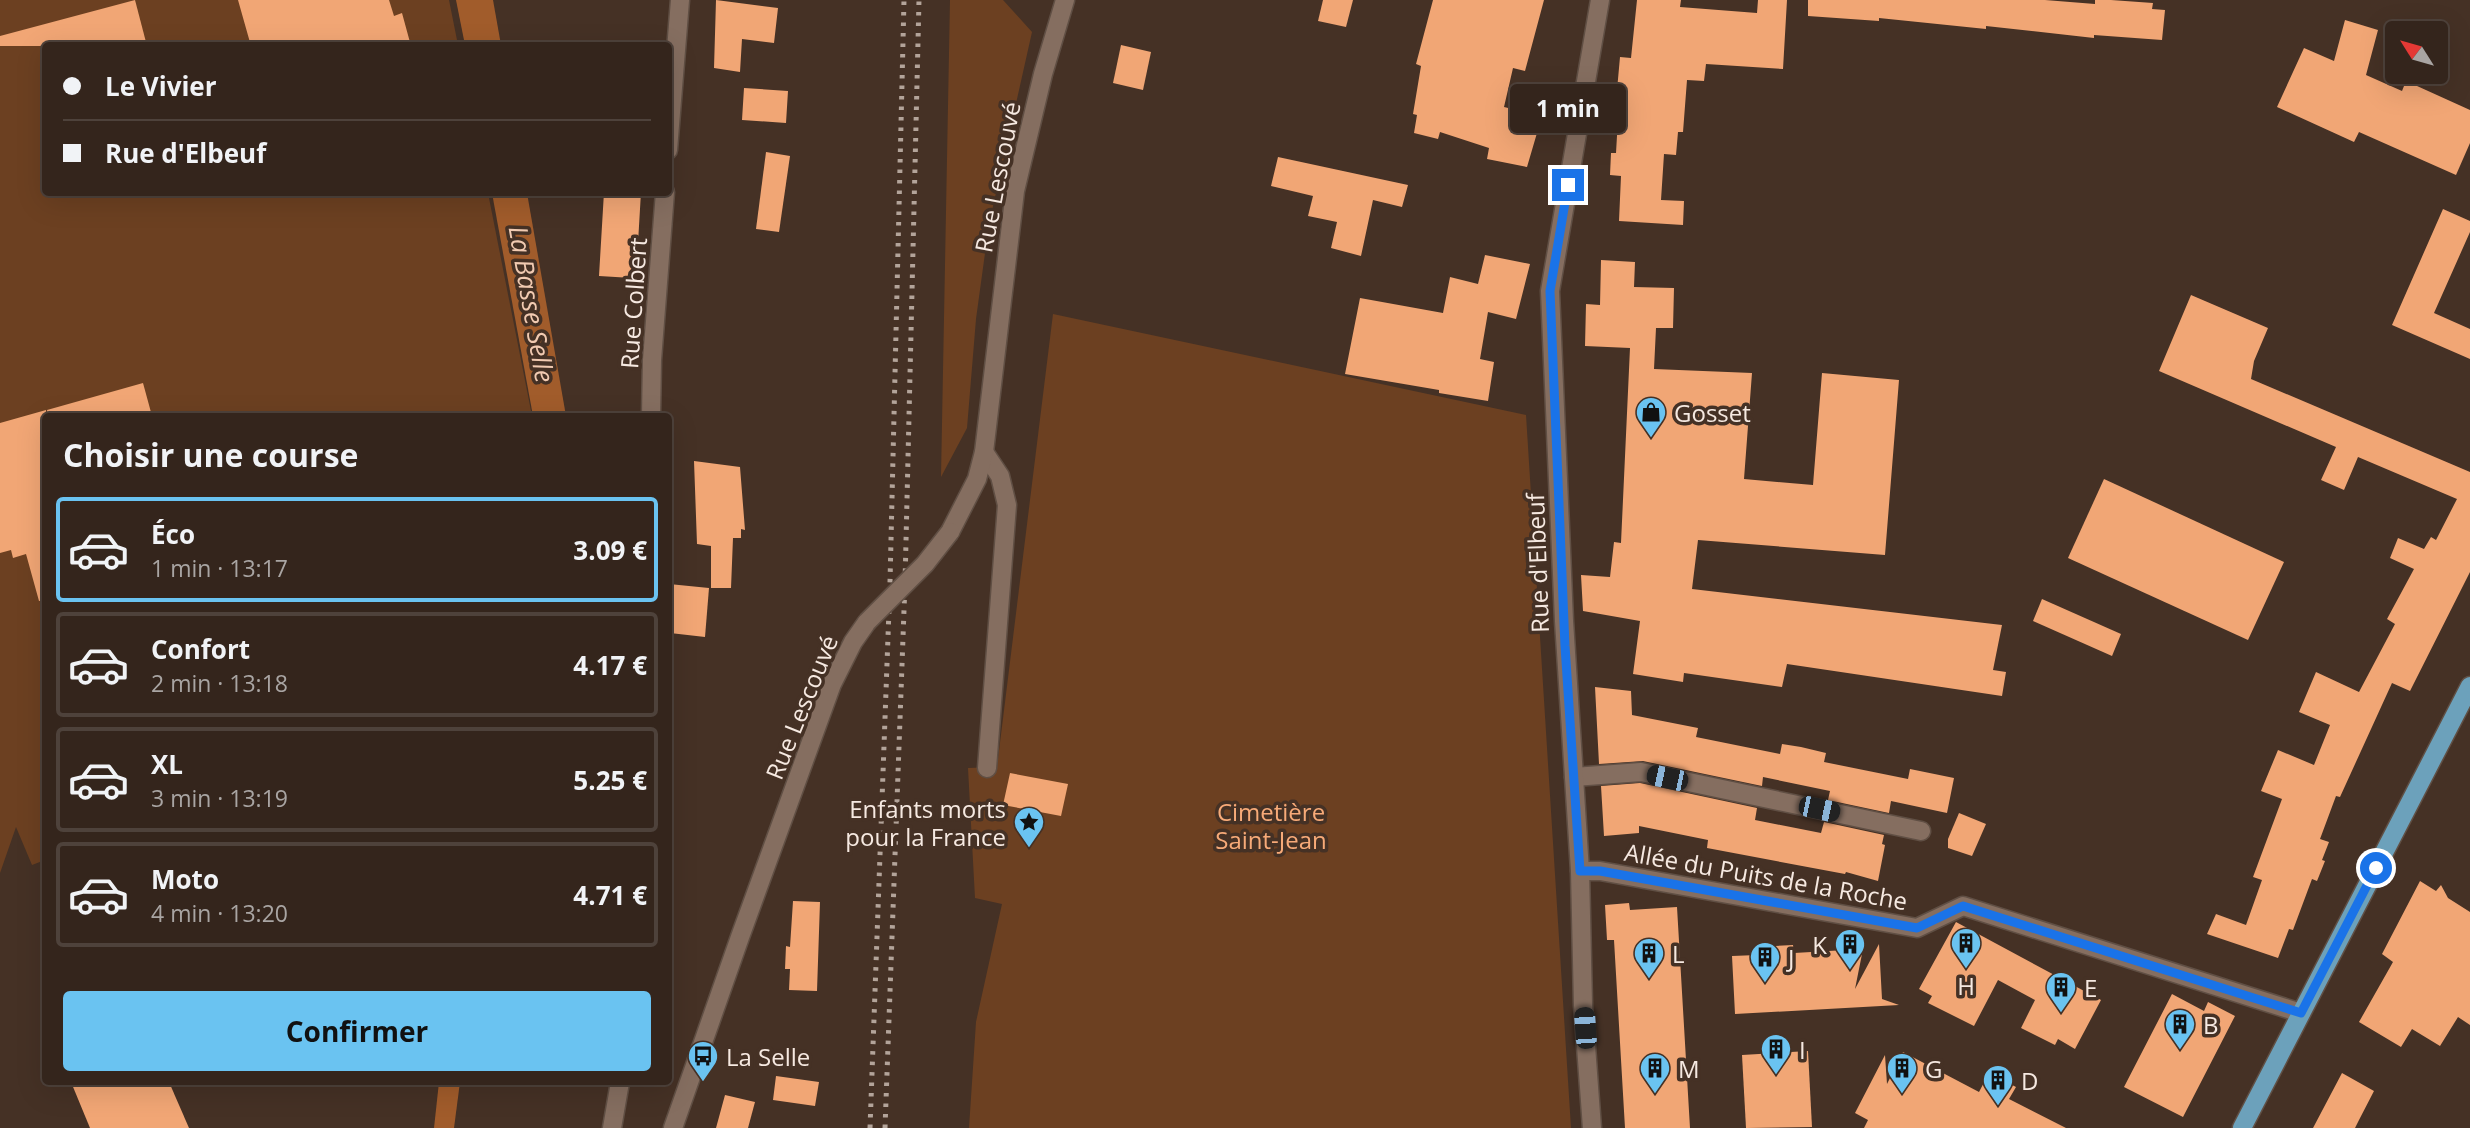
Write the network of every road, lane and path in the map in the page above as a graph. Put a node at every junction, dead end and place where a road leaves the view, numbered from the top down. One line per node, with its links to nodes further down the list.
1 (680, 0): 4 (street)
2 (1065, 0): 7 (street, Rue Lescouvé)
3 (1600, 0): 10 (street, Rue d'Elbeuf)
4 (672, 100)
5 (665, 196): 6 (street, Rue Colbert)
6 (651, 413)
7 (984, 452): 9 (street); 16 (street, Rue Lescouvé, bridge)
8 (2470, 686): 13 (main road)
9 (988, 768)
10 (1574, 777): 11 (street); 12 (street, Rue d'Elbeuf)
11 (1921, 831)
12 (1580, 871): 13 (street, Allée du Puits de la Roche); 17 (street, Rue d'Elbeuf)
13 (2301, 1013): 18 (main road)
14 (619, 1085): 15 (street)
15 (612, 1128)
16 (673, 1128)
17 (1592, 1128)
18 (2242, 1128)

